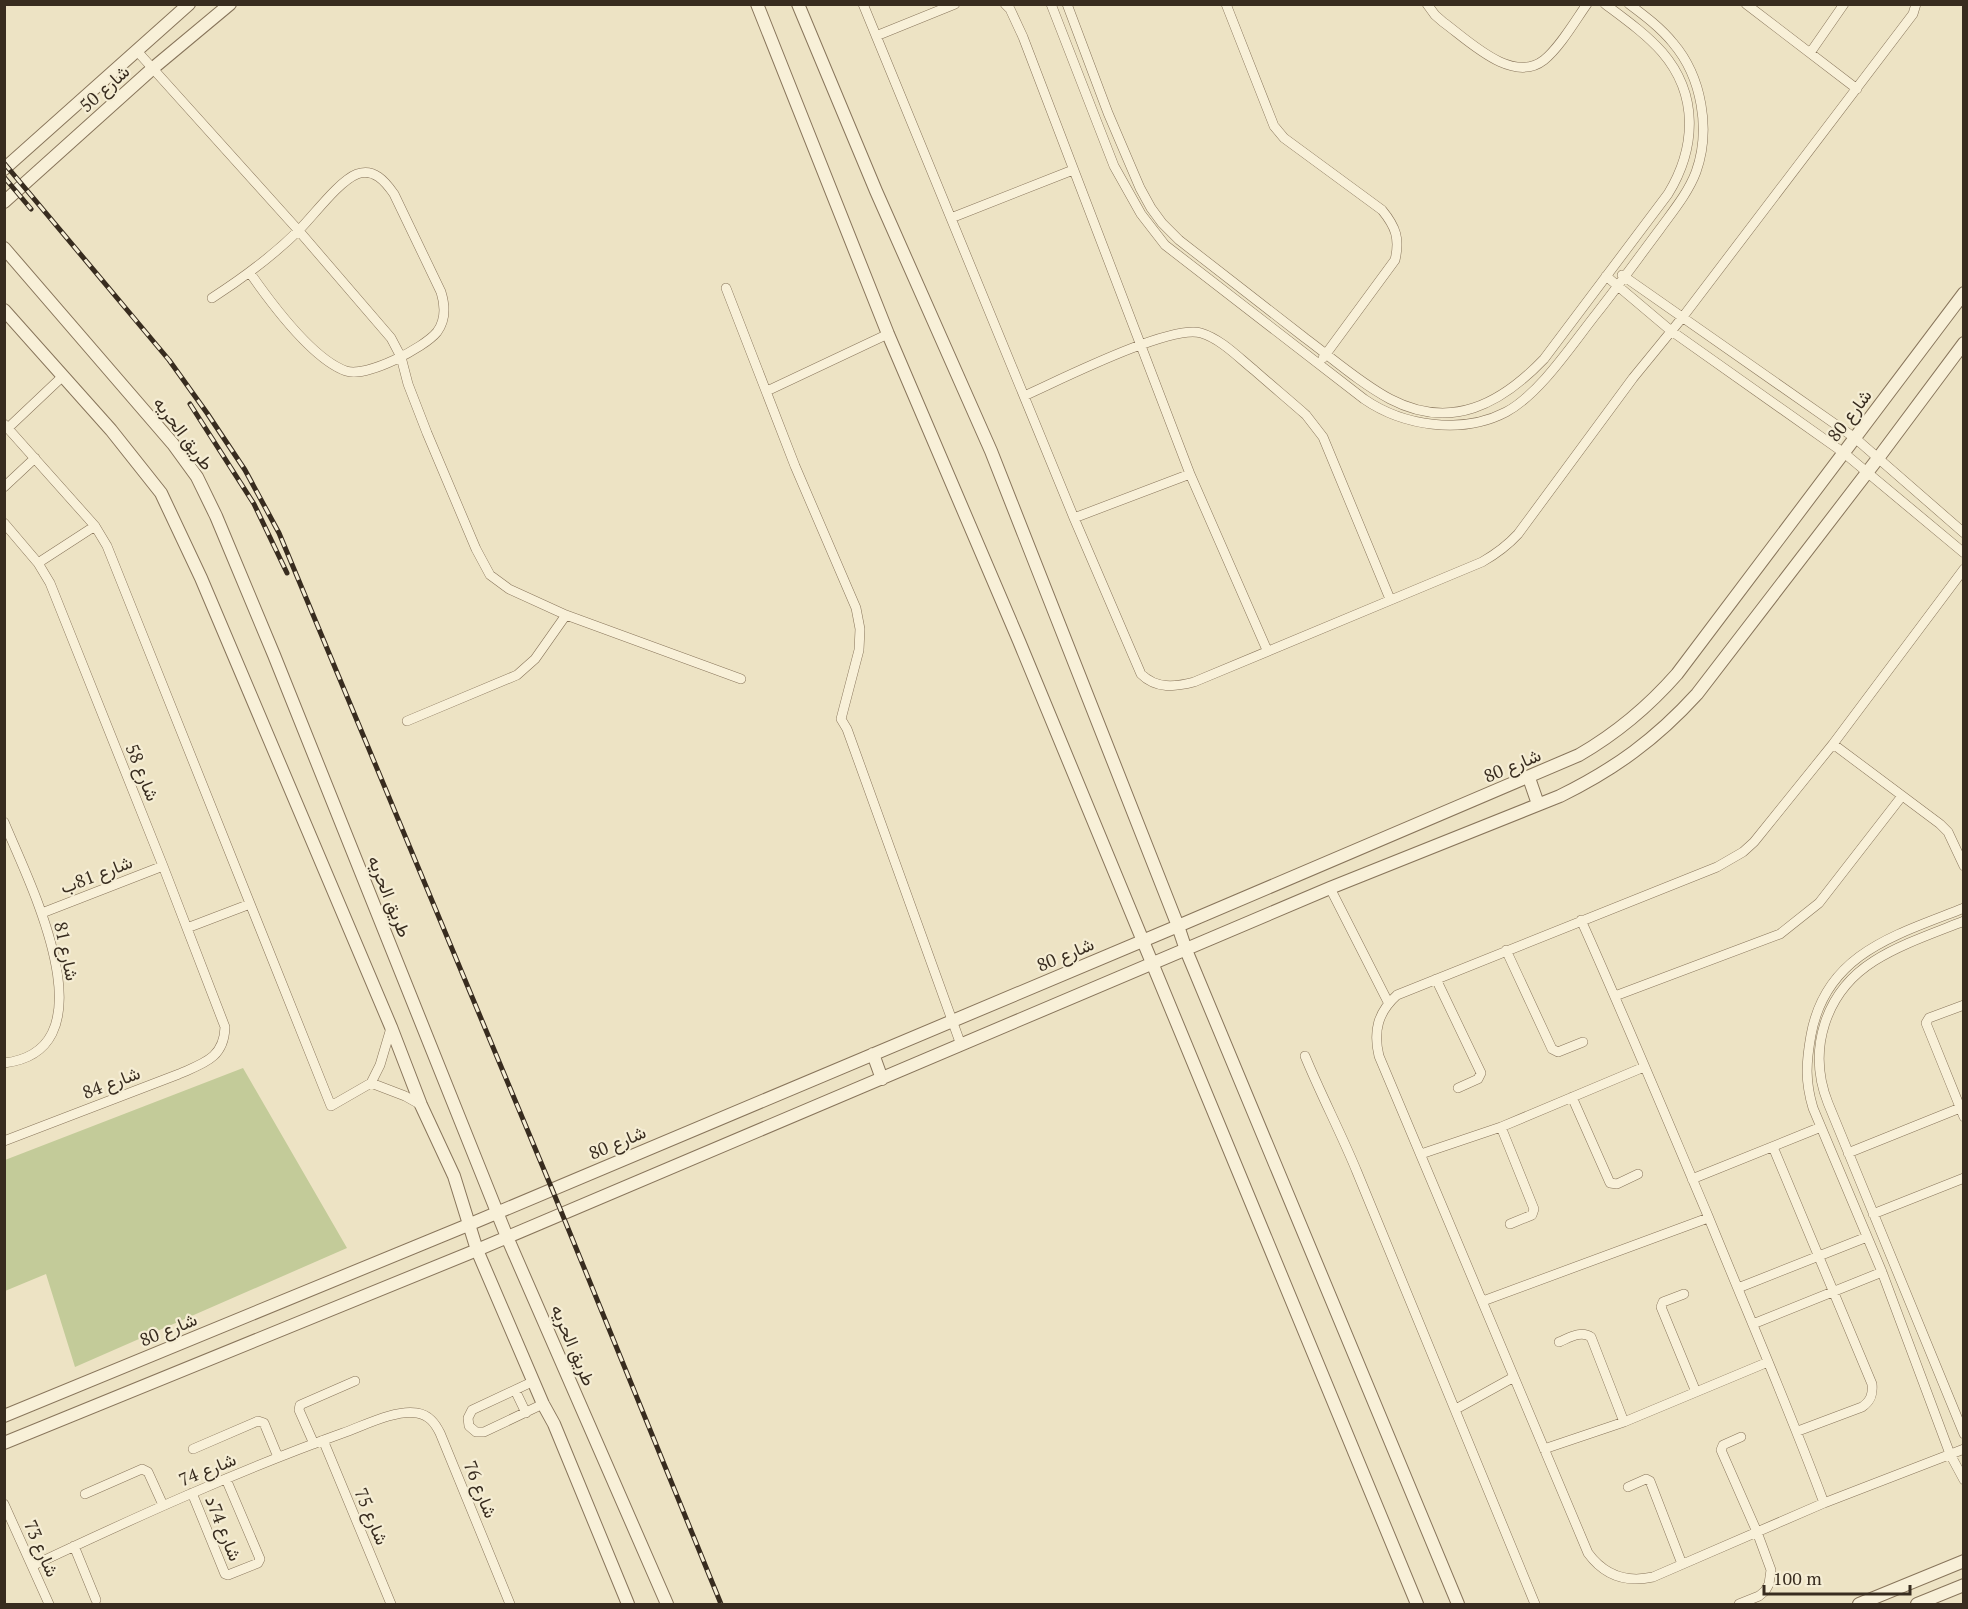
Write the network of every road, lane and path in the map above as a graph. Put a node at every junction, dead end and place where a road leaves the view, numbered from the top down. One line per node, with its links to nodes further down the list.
1 (189, 4): 19 (street, شارع 50)
2 (230, 4): 21 (street, شارع 50)
3 (757, 4): 39 (street)
4 (798, 4): 82 (street)
5 (863, 4): 18 (street)
6 (956, 4): 18 (street)
7 (1005, 4): 24 (street)
8 (1051, 4): 44 (street)
9 (1067, 4): 42 (street)
10 (1226, 4): 42 (street)
11 (1427, 4): 12 (street)
12 (1587, 4)
13 (1605, 4): 29 (street)
14 (1629, 4): 31 (street)
15 (1746, 4): 20 (street)
16 (1844, 4): 20 (street)
17 (1916, 4): 22 (street)
18 (876, 36): 26 (street)
19 (137, 51): 21 (street); 23 (street, شارع 50)
20 (1810, 53): 22 (street)
21 (152, 69): 25 (street, شارع 50); 27 (street)
22 (1857, 89): 37 (street)
23 (4, 169)
24 (1072, 170): 26 (street); 41 (street)
25 (4, 202)
26 (951, 218): 47 (street)
27 (299, 231): 30 (street); 43 (street); 43 (street)
28 (4, 248): 116 (street, طريق الحريه)
29 (1610, 272): 31 (street); 32 (street); 42 (street)
30 (250, 273): 35 (street); 43 (street)
31 (1625, 277): 32 (street); 37 (street)
32 (1619, 286): 38 (street); 44 (street)
33 (726, 288): 46 (street)
34 (1964, 293): 49 (street, شارع 80)
35 (212, 298)
36 (4, 310): 45 (street)
37 (1682, 318): 38 (street); 49 (street)
38 (1670, 330): 50 (street); 63 (street)
39 (888, 334): 46 (street); 84 (street)
40 (1964, 343): 52 (street)
41 (1141, 344): 47 (street); 54 (street); 63 (street)
42 (1326, 353): 44 (street)
43 (401, 357): 64 (street)
44 (1318, 365)
45 (63, 376): 48 (street); 93 (street)
46 (767, 391): 92 (street)
47 (1024, 396): 56 (street)
48 (6, 426): 51 (street)
49 (1855, 438): 50 (street, شارع 80); 52 (street)
50 (1844, 453): 53 (street); 69 (street, شارع 80)
51 (35, 458): 55 (street); 58 (street)
52 (1879, 458): 53 (street); 59 (street)
53 (1867, 471): 60 (street); 71 (street)
54 (1190, 474): 56 (street); 65 (street)
55 (4, 488)
56 (1074, 518): 65 (street)
57 (4, 523): 61 (street, شارع 58)
58 (95, 526): 61 (street); 77 (street)
59 (1964, 534)
60 (1964, 553)
61 (38, 563): 74 (street, شارع 58)
62 (1964, 569): 68 (street)
63 (1390, 599): 65 (street)
64 (566, 615): 66 (street); 67 (street)
65 (1267, 650)
66 (741, 679)
67 (407, 721)
68 (1833, 744): 70 (street); 80 (street)
69 (1529, 778): 71 (street); 82 (street, شارع 80)
70 (1902, 796): 75 (street); 89 (street)
71 (1538, 804): 76 (street)
72 (4, 822): 73 (street, شارع 81)
73 (7, 836): 79 (street, شارع 81)
74 (163, 866): 79 (street, شارع 81ب); 83 (street, شارع 58)
75 (1964, 866)
76 (1330, 888): 85 (street); 90 (street)
77 (250, 904): 83 (street); 102 (street)
78 (1964, 908): 107 (street)
79 (42, 913): 99 (street, شارع 81)
80 (1581, 920): 86 (street); 89 (street)
81 (1964, 921): 111 (street)
82 (1178, 926): 84 (street, شارع 80); 85 (street)
83 (187, 928): 95 (street, شارع 58)
84 (1142, 941): 87 (street); 92 (street, شارع 80)
85 (1186, 950): 87 (street); 175 (street)
86 (1506, 950): 88 (street); 94 (street)
87 (1152, 964): 96 (street); 174 (street)
88 (1436, 979): 90 (street); 103 (street)
89 (1616, 996): 100 (street)
90 (1388, 1002): 112 (street)
91 (1964, 1005): 106 (street)
92 (952, 1020): 96 (street); 97 (street, شارع 80)
93 (391, 1027): 102 (street); 105 (street)
94 (1582, 1042)
95 (223, 1045): 109 (street, شارع 84)
96 (961, 1045): 101 (street)
97 (873, 1054): 101 (street); 116 (street, شارع 80)
98 (1305, 1056): 139 (street)
99 (4, 1063)
100 (1644, 1067): 104 (street); 115 (street)
101 (882, 1079): 121 (street)
102 (371, 1083): 105 (street)
103 (1458, 1088)
104 (1572, 1097): 108 (street); 113 (street)
105 (421, 1105): 120 (street)
106 (1962, 1113): 111 (street)
107 (1821, 1126): 110 (street); 122 (street)
108 (1501, 1127): 112 (street); 119 (street)
109 (4, 1140)
110 (1773, 1147): 115 (street); 124 (street)
111 (1848, 1153): 117 (street)
112 (1421, 1154): 129 (street)
113 (1638, 1174)
114 (1964, 1178): 117 (street)
115 (1692, 1179): 118 (street)
116 (497, 1212): 120 (street, شارع 80); 121 (street, طريق الحريه)
117 (1874, 1214): 145 (street)
118 (1708, 1218): 126 (street); 129 (street)
119 (1510, 1224)
120 (468, 1225): 123 (street); 142 (street, شارع 80)
121 (507, 1237): 123 (street); 173 (street, طريق الحريه)
122 (1867, 1237): 124 (street); 125 (street)
123 (477, 1250): 135 (street); 148 (street)
124 (1818, 1256): 126 (street); 127 (street)
125 (1882, 1272): 127 (street); 152 (street)
126 (1737, 1288): 130 (street)
127 (1833, 1292): 130 (street); 144 (street)
128 (1684, 1294): 137 (street)
129 (1483, 1301): 133 (street)
130 (1752, 1324): 132 (street)
131 (1559, 1342): 143 (street)
132 (1768, 1362): 137 (street); 144 (street)
133 (1514, 1377): 139 (street); 150 (street)
134 (355, 1381): 147 (street, شارع 75)
135 (534, 1381): 136 (street); 138 (street)
136 (515, 1390): 140 (street); 140 (street)
137 (1696, 1392): 143 (street)
138 (543, 1404): 140 (street); 172 (street)
139 (1456, 1408): 176 (street)
140 (526, 1413)
141 (399, 1414): 147 (street, شارع 74); 171 (street, شارع 76)
142 (4, 1416)
143 (1624, 1422): 150 (street)
144 (1798, 1431): 159 (street)
145 (1964, 1434)
146 (1741, 1437): 162 (street)
147 (318, 1442): 153 (street, شارع 74); 170 (street, شارع 75)
148 (4, 1443)
149 (193, 1449): 153 (street)
150 (1544, 1449): 165 (street)
151 (1964, 1449): 152 (street)
152 (1950, 1454): 155 (street); 159 (street)
153 (278, 1457): 154 (street, شارع 74)
154 (226, 1479): 157 (street, شارع 74); 157 (street, شارع 74د)
155 (1964, 1480)
156 (1628, 1487): 165 (street)
157 (192, 1493): 161 (street, شارع 74)
158 (85, 1494): 161 (street)
159 (1824, 1503): 162 (street)
160 (4, 1504): 166 (street, شارع 73)
161 (162, 1505): 163 (street, شارع 74)
162 (1757, 1532): 165 (street); 177 (street)
163 (74, 1546): 166 (street, شارع 74); 168 (street)
164 (1964, 1561): 178 (street)
165 (1682, 1564)
166 (32, 1566): 169 (street, شارع 73)
167 (1964, 1585): 179 (street)
168 (96, 1599)
169 (49, 1605)
170 (391, 1605)
171 (510, 1605)
172 (628, 1605)
173 (667, 1605)
174 (1417, 1605)
175 (1458, 1605)
176 (1535, 1605)
177 (1739, 1605)
178 (1859, 1605)
179 (1917, 1605)

